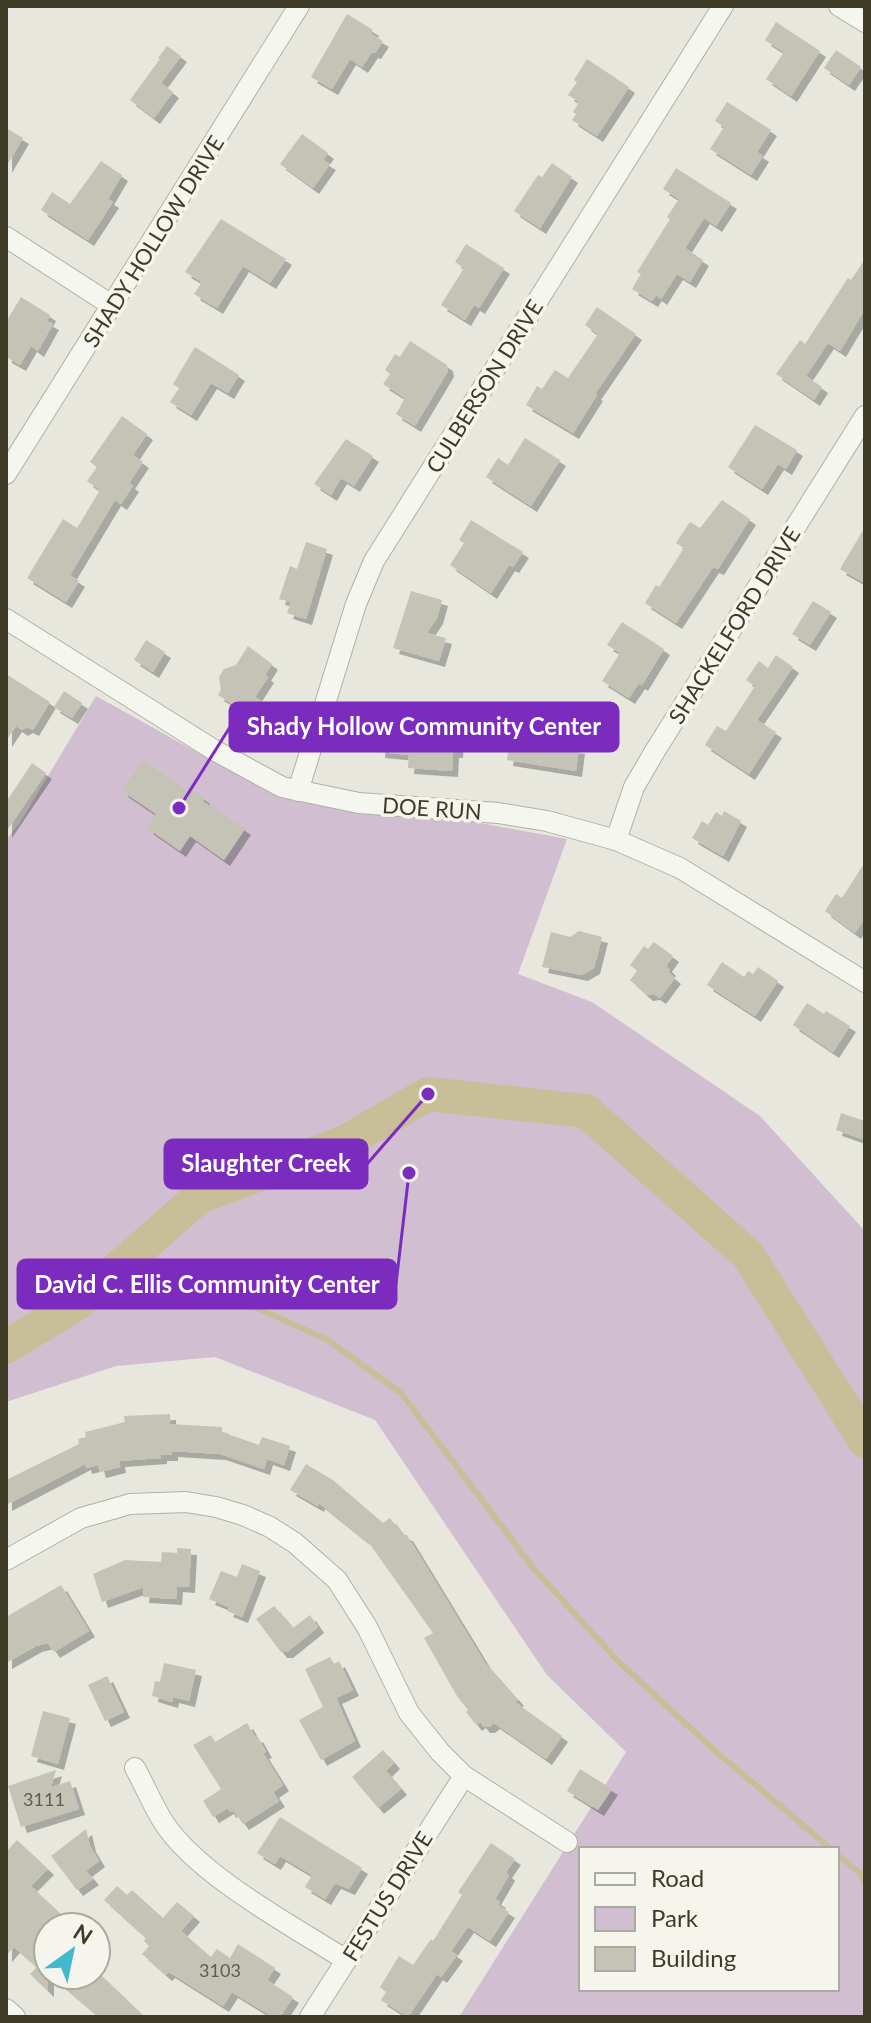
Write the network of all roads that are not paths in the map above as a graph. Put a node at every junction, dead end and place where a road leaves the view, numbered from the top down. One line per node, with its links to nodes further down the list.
1 (299, 6): 6 (street, SHADY HOLLOW DRIVE)
2 (723, 6): 10 (street, CULBERSON DRIVE)
3 (839, 6): 4 (street)
4 (865, 22)
5 (6, 237): 6 (street)
6 (113, 306): 8 (street, SHADY HOLLOW DRIVE)
7 (865, 416): 11 (street, SHACKELFORD DRIVE)
8 (6, 474)
9 (6, 619): 10 (street, DOE RUN)
10 (298, 791): 11 (street, DOE RUN)
11 (616, 840): 12 (street, DOE RUN)
12 (865, 982)
13 (6, 1560): 15 (street)
14 (135, 1768): 17 (street)
15 (464, 1776): 16 (street); 17 (street, FESTUS DRIVE)
16 (567, 1842)
17 (346, 1960): 20 (street, FESTUS DRIVE)
18 (6, 2009): 19 (street)
19 (15, 2017)
20 (310, 2017)

